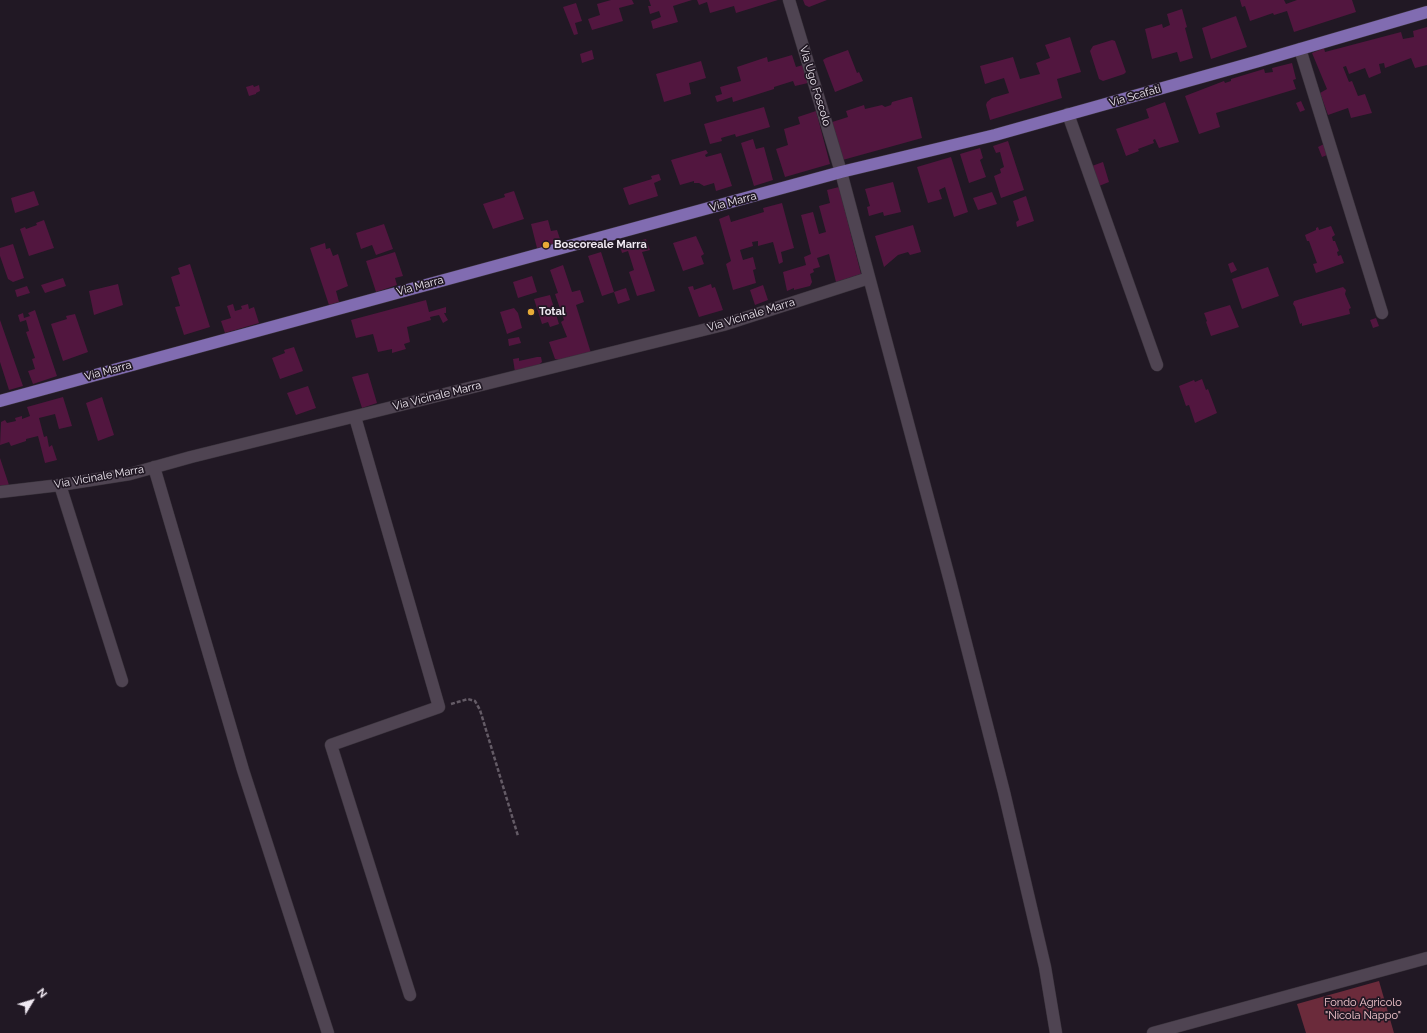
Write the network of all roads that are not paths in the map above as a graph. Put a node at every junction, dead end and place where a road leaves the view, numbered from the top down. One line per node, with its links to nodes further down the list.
1 (789, 0): 5 (street, Via Ugo Foscolo)
2 (1427, 12): 3 (main road, Via Scafati)
3 (1300, 49): 4 (main road, Via Scafati); 7 (street)
4 (1068, 114): 5 (main road, Via Scafati); 8 (street)
5 (841, 172): 6 (street, Via Ugo Foscolo); 9 (main road, Via Marra)
6 (869, 278): 10 (street, Via Vicinale Marra); 18 (street, Via Ugo Foscolo)
7 (1382, 314)
8 (1157, 365)
9 (0, 401)
10 (355, 417): 11 (street, Via Vicinale Marra); 16 (street)
11 (154, 467): 12 (street, Via Vicinale Marra); 17 (street)
12 (60, 485): 13 (street, Via Vicinale Marra); 14 (street)
13 (0, 492)
14 (122, 681)
15 (1427, 958): 19 (street)
16 (410, 995)
17 (328, 1033)
18 (1056, 1033)
19 (1153, 1033)

